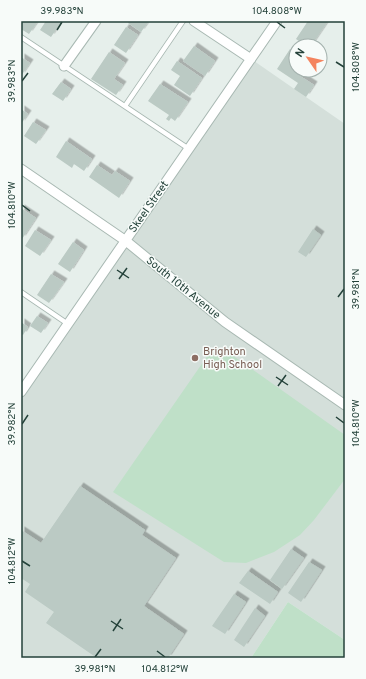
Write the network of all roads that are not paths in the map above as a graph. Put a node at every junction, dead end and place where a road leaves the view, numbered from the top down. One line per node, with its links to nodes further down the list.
1 (96, 21): 7 (street)
2 (183, 21): 8 (lane)
3 (194, 21): 6 (street)
4 (277, 21): 6 (street, Skeel Street)
5 (21, 37): 7 (lane)
6 (250, 59): 9 (street, Skeel Street)
7 (64, 66): 8 (lane)
8 (125, 106): 9 (lane)
9 (189, 149): 11 (street, Skeel Street)
10 (21, 170): 11 (street, South 10th Avenue)
11 (126, 241): 13 (street, Skeel Street); 15 (street, South 10th Avenue)
12 (21, 292): 13 (lane)
13 (68, 324): 14 (street, Skeel Street)
14 (21, 392)
15 (345, 405)

